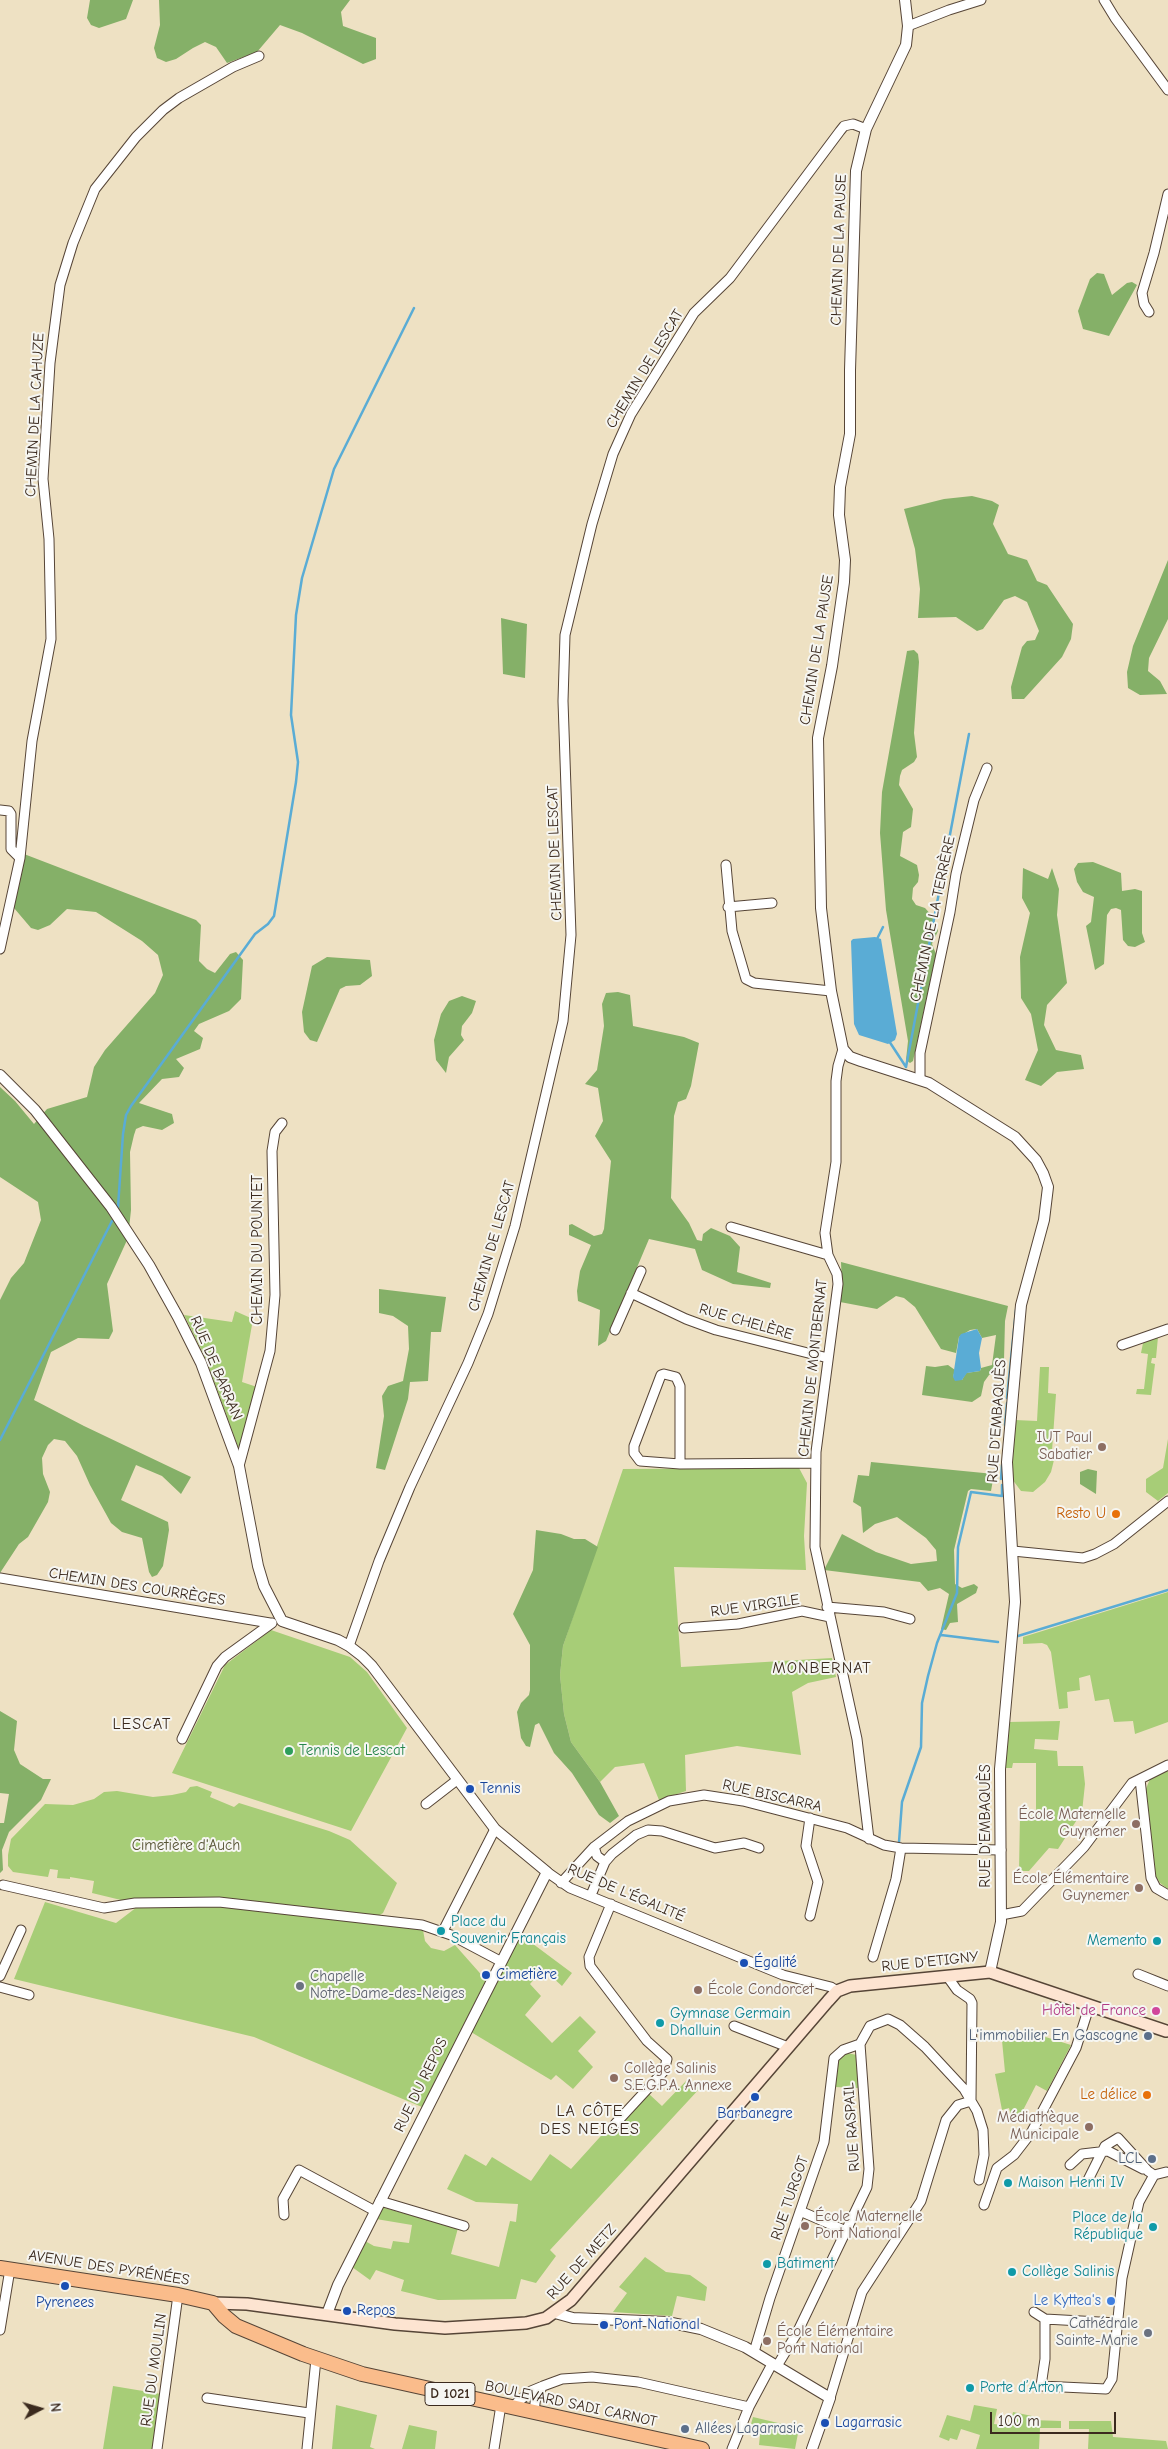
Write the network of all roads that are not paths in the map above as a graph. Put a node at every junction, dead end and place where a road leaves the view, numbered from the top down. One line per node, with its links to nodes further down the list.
1 (905, 0): 4 (street, CHEMIN DE LA PAUSE)
2 (981, 0): 4 (street)
3 (1104, 0): 6 (street)
4 (908, 26): 7 (street, CHEMIN DE LA PAUSE)
5 (260, 56): 12 (street, CHEMIN DE LA CAHUZE)
6 (1168, 90)
7 (866, 128): 17 (street, CHEMIN DE LA PAUSE); 42 (street, CHEMIN DE LESCAT)
8 (1168, 194): 9 (street)
9 (1149, 312)
10 (987, 768): 20 (street, CHEMIN DE LA TERRÈRE)
11 (0, 810): 12 (street)
12 (20, 858): 16 (street, CHEMIN DE LA CAHUZE)
13 (726, 865): 15 (street)
14 (772, 903): 15 (street)
15 (728, 907): 17 (street)
16 (0, 949)
17 (831, 991): 18 (street, CHEMIN DE LA PAUSE)
18 (843, 1050): 20 (street, RUE D'EMBAQUÈS); 23 (street, CHEMIN DE MONTBERNAT)
19 (0, 1075): 32 (street, RUE DE BARRAN)
20 (920, 1079): 34 (street, RUE D'EMBAQUÈS)
21 (282, 1123): 32 (street, CHEMIN DU POUNTET)
22 (731, 1227): 23 (street)
23 (828, 1255): 29 (street, CHEMIN DE MONTBERNAT)
24 (641, 1271): 25 (street)
25 (631, 1293): 27 (street); 29 (street, RUE CHELÈRE)
26 (1168, 1329): 28 (street)
27 (615, 1330)
28 (1122, 1345)
29 (828, 1358): 30 (street, CHEMIN DE MONTBERNAT)
30 (816, 1463): 31 (street); 36 (street, CHEMIN DE MONTBERNAT)
31 (680, 1464): 31 (street)
32 (238, 1466): 39 (street, RUE DE BARRAN)
33 (1168, 1501): 34 (street)
34 (1013, 1551): 54 (street, RUE D'EMBAQUÈS)
35 (0, 1578): 40 (street, CHEMIN DES COURRÈGES)
36 (827, 1607): 37 (street, CHEMIN DE MONTBERNAT); 38 (street)
37 (830, 1617): 41 (street, RUE VIRGILE); 50 (street, CHEMIN DE MONTBERNAT)
38 (910, 1619)
39 (282, 1621): 40 (street); 42 (street)
40 (270, 1623): 43 (street)
41 (684, 1628)
42 (349, 1646): 46 (street, RUE DE L'ÉGALITÉ)
43 (182, 1739)
44 (1168, 1765): 45 (street)
45 (1140, 1779): 59 (street); 62 (street)
46 (457, 1780): 47 (street); 49 (street, RUE DE L'ÉGALITÉ)
47 (426, 1804)
48 (810, 1818): 50 (street, RUE BISCARRA); 51 (street, RUE BISCARRA); 63 (street)
49 (494, 1829): 56 (street, RUE DE L'ÉGALITÉ); 65 (street)
50 (869, 1839): 53 (street, RUE BISCARRA)
51 (594, 1847): 55 (street); 57 (street, RUE BISCARRA)
52 (759, 1848): 55 (street)
53 (901, 1848): 54 (street, RUE BISCARRA); 66 (street)
54 (1001, 1850): 62 (street, RUE D'EMBAQUÈS)
55 (605, 1862): 60 (street)
56 (547, 1872): 57 (street, RUE DE L'ÉGALITÉ); 67 (street, RUE DU REPOS)
57 (561, 1883): 60 (street, RUE DE L'ÉGALITÉ)
58 (3, 1885): 65 (street)
59 (1168, 1895)
60 (591, 1896): 61 (street, RUE DE L'ÉGALITÉ)
61 (611, 1904): 74 (street, RUE DE L'ÉGALITÉ); 82 (street)
62 (1001, 1915): 68 (street, RUE D'EMBAQUÈS)
63 (810, 1916)
64 (21, 1930): 70 (street)
65 (443, 1931): 67 (street)
66 (874, 1957)
67 (500, 1961): 89 (street, RUE DU REPOS)
68 (990, 1972): 71 (main road, RUE D'ETIGNY); 76 (main road, RUE D'ETIGNY)
69 (1138, 1974): 72 (street)
70 (0, 1976)
71 (947, 1976): 74 (main road, RUE D'ETIGNY); 81 (street)
72 (1168, 1986)
73 (0, 1987): 75 (street)
74 (834, 1989): 80 (main road, RUE DE METZ)
75 (30, 1995)
76 (1089, 2007): 78 (main road, RUE D'ETIGNY); 90 (street)
77 (734, 2026): 80 (street)
78 (1167, 2032)
79 (860, 2044): 81 (street); 92 (street, RUE TURGOT); 95 (street, RUE RASPAIL)
80 (788, 2047): 101 (main road, RUE DE METZ)
81 (971, 2101): 87 (street); 110 (street)
82 (615, 2124)
83 (1102, 2151): 84 (street); 86 (street); 86 (street); 88 (street)
84 (1070, 2165)
85 (1167, 2173): 86 (street)
86 (1151, 2174): 103 (street)
87 (979, 2180)
88 (1088, 2180)
89 (380, 2201): 91 (street, RUE DU REPOS); 94 (street)
90 (984, 2204)
91 (375, 2212): 93 (street); 100 (street, RUE DU REPOS)
92 (800, 2212): 95 (street); 105 (street, RUE TURGOT)
93 (284, 2215)
94 (464, 2226)
95 (846, 2231): 107 (street, RUE RASPAIL)
96 (5, 2268): 97 (main road, AVENUE DES PYRÉNÉES); 104 (street)
97 (178, 2295): 98 (main road, AVENUE DES PYRÉNÉES); 115 (street, RUE DU MOULIN)
98 (213, 2303): 100 (main road, RUE DE METZ); 106 (main road, BOULEVARD SADI CARNOT / D 1021)
99 (1034, 2312): 102 (street)
100 (327, 2314): 101 (main road, RUE DE METZ)
101 (555, 2314): 105 (street)
102 (1045, 2319): 103 (street); 103 (street)
103 (1117, 2323)
104 (0, 2330)
105 (754, 2352): 107 (street)
106 (316, 2359): 111 (main road, BOULEVARD SADI CARNOT / D 1021); 114 (street)
107 (774, 2365): 110 (street); 112 (street, RUE RASPAIL)
108 (543, 2386): 111 (street); 112 (street); 113 (street)
109 (207, 2398): 114 (street)
110 (830, 2398): 120 (street)
111 (506, 2406): 113 (main road, BOULEVARD SADI CARNOT / D 1021); 117 (street)
112 (749, 2407): 119 (street, RUE RASPAIL)
113 (534, 2412): 118 (main road, BOULEVARD SADI CARNOT / D 1021)
114 (310, 2413): 116 (street)
115 (157, 2449)
116 (307, 2449)
117 (494, 2449)
118 (702, 2449)
119 (732, 2449)
120 (812, 2449)

